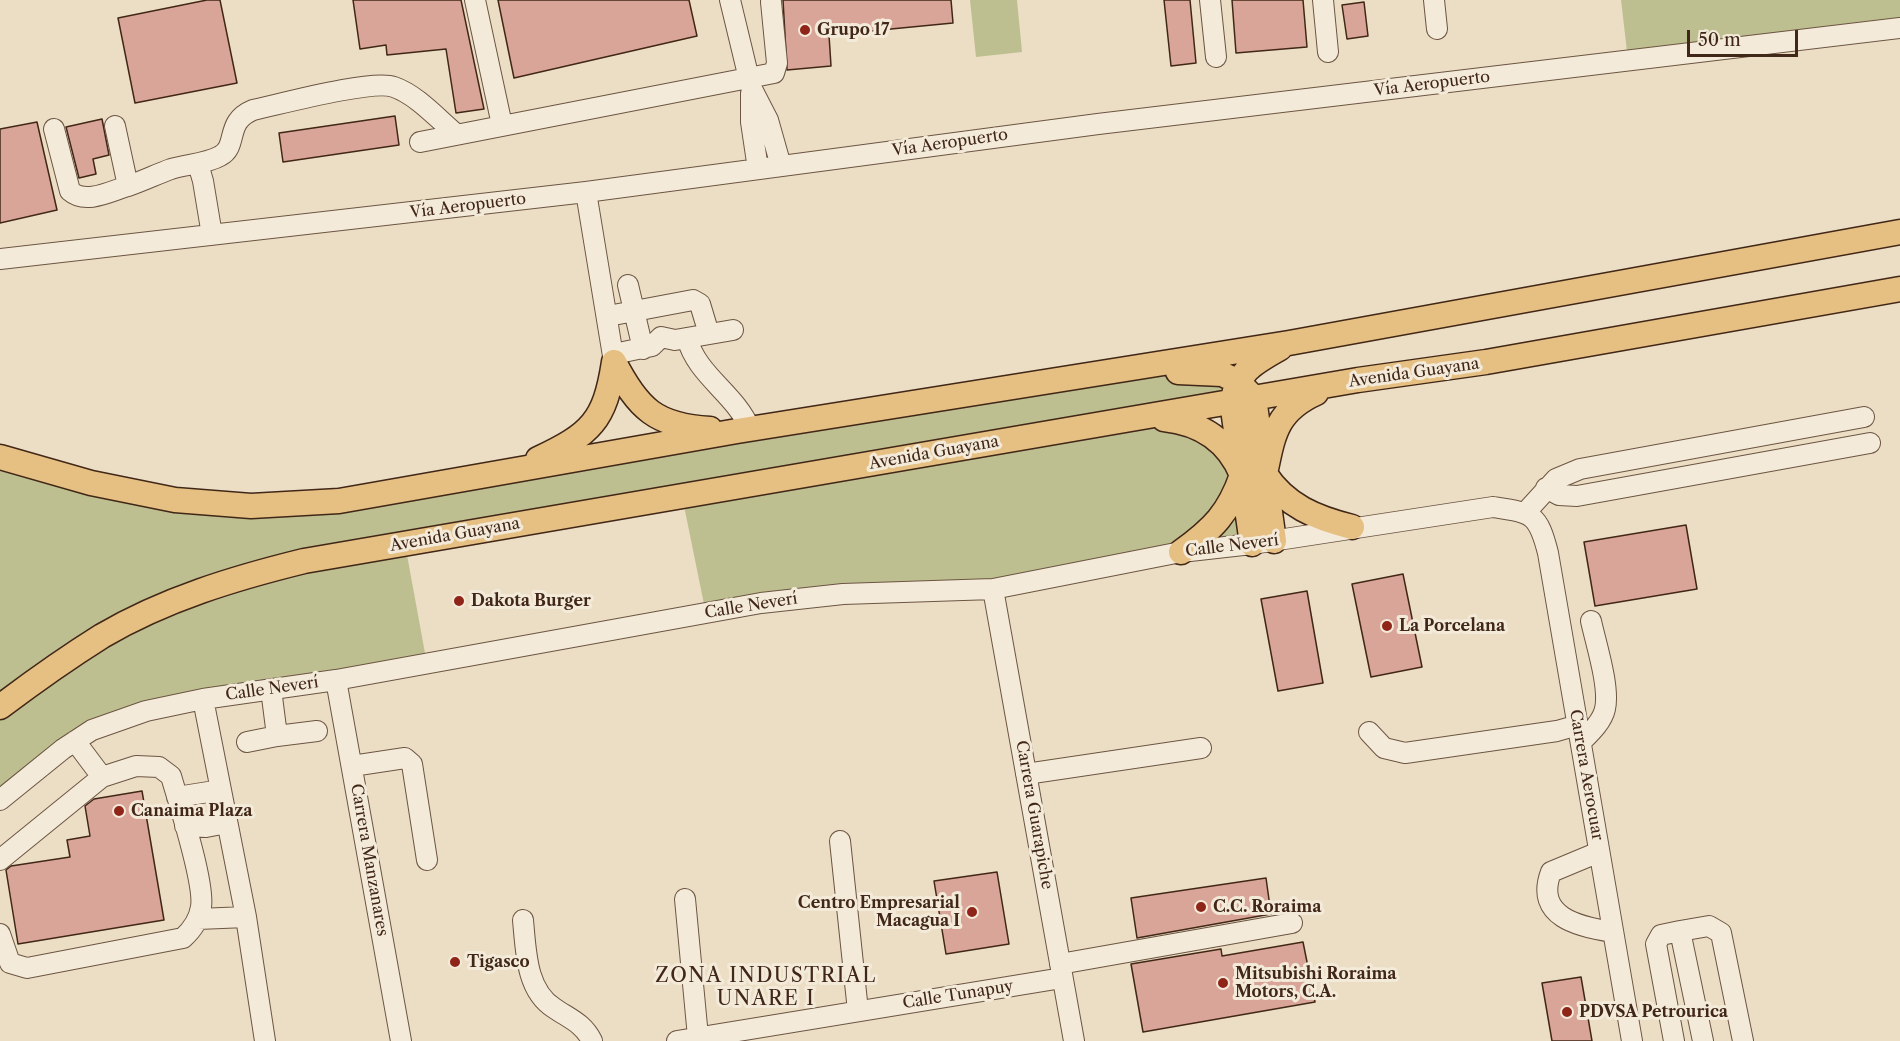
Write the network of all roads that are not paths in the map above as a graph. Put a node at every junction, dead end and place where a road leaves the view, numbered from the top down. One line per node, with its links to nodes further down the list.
1 (475, 0): 12 (street)
2 (729, 0): 11 (street)
3 (1210, 0): 10 (street)
4 (1323, 0): 9 (street)
5 (1434, 0): 8 (street)
6 (771, 2): 11 (street)
7 (1900, 28): 18 (street, Vía Aeropuerto)
8 (1437, 29)
9 (1328, 52)
10 (1216, 57)
11 (750, 82): 12 (street); 18 (street); 19 (street)
12 (502, 125): 15 (street)
13 (115, 126): 20 (street)
14 (54, 129): 20 (street)
15 (456, 134): 16 (street); 17 (street)
16 (420, 142)
17 (198, 164): 20 (street); 23 (street)
18 (781, 166): 19 (street, Vía Aeropuerto)
19 (758, 169): 21 (street, Vía Aeropuerto)
20 (128, 186)
21 (586, 192): 23 (street, Vía Aeropuerto); 28 (street)
22 (1900, 232): 32 (main road)
23 (212, 235): 24 (street, Vía Aeropuerto)
24 (0, 259)
25 (628, 285): 27 (street)
26 (1900, 289): 36 (main road, Avenida Guayana)
27 (634, 311): 28 (street); 30 (street); 33 (street)
28 (608, 316): 34 (street)
29 (733, 330): 30 (street)
30 (709, 334): 31 (street)
31 (681, 339): 33 (street); 40 (street)
32 (1289, 343): 35 (main road); 37 (main road)
33 (647, 347): 34 (street)
34 (614, 358): 40 (main road); 45 (main road)
35 (1090, 376): 37 (main road); 40 (main road)
36 (1358, 380): 37 (main road, Avenida Guayana); 46 (main road)
37 (1241, 394): 39 (main road, Avenida Guayana); 46 (main road)
38 (1864, 417): 41 (street)
39 (1134, 418): 46 (main road); 57 (main road, Avenida Guayana)
40 (743, 430): 45 (main road)
41 (1790, 431): 44 (street); 47 (street)
42 (1870, 443): 44 (street)
43 (0, 457): 45 (main road)
44 (1795, 457): 47 (street)
45 (512, 472)
46 (1254, 475): 49 (main road); 50 (main road); 51 (main road)
47 (1546, 488): 48 (street)
48 (1527, 513): 49 (street, Calle Neverí); 60 (street, Carrera Aerocuar)
49 (1352, 527): 50 (street, Calle Neverí)
50 (1263, 542): 51 (street, Calle Neverí)
51 (1181, 552): 52 (street, Calle Neverí)
52 (993, 589): 54 (street, Calle Neverí); 66 (street, Carrera Guarapiche)
53 (1591, 621): 60 (street)
54 (336, 680): 55 (street, Calle Neverí); 65 (street, Carrera Manzanares)
55 (271, 689): 56 (street, Calle Neverí); 61 (street)
56 (203, 699): 62 (street, Calle Neverí); 68 (street)
57 (0, 707)
58 (316, 731): 61 (street)
59 (1369, 732): 60 (street)
60 (1579, 734): 74 (street, Carrera Aerocuar)
61 (277, 736): 63 (street)
62 (75, 741): 67 (street); 70 (street, Calle Neverí)
63 (247, 742)
64 (1202, 748): 66 (street)
65 (352, 766): 76 (street); 89 (street, Carrera Manzanares)
66 (1026, 774): 85 (street, Carrera Guarapiche)
67 (102, 777): 69 (street); 75 (street)
68 (221, 790): 69 (street); 71 (street)
69 (177, 797): 72 (street)
70 (0, 800)
71 (227, 823): 72 (street); 78 (street)
72 (185, 826): 79 (street)
73 (840, 841): 86 (street)
74 (1599, 852): 83 (street, Carrera Aerocuar); 83 (street)
75 (0, 860)
76 (428, 860)
77 (685, 899): 87 (street)
78 (246, 917): 79 (street); 88 (street)
79 (198, 919): 84 (street)
80 (523, 920): 90 (street)
81 (1292, 923): 85 (street, Calle Tunapuy)
82 (1680, 931): 94 (street); 95 (street); 96 (street)
83 (1613, 932): 93 (street, Carrera Aerocuar)
84 (0, 934)
85 (1061, 971): 86 (street, Calle Tunapuy); 92 (street, Carrera Guarapiche)
86 (858, 1011): 87 (street, Calle Tunapuy)
87 (698, 1037): 91 (street, Calle Tunapuy)
88 (265, 1041)
89 (401, 1041)
90 (592, 1041)
91 (677, 1041)
92 (1074, 1041)
93 (1632, 1041)
94 (1674, 1041)
95 (1703, 1041)
96 (1743, 1041)

